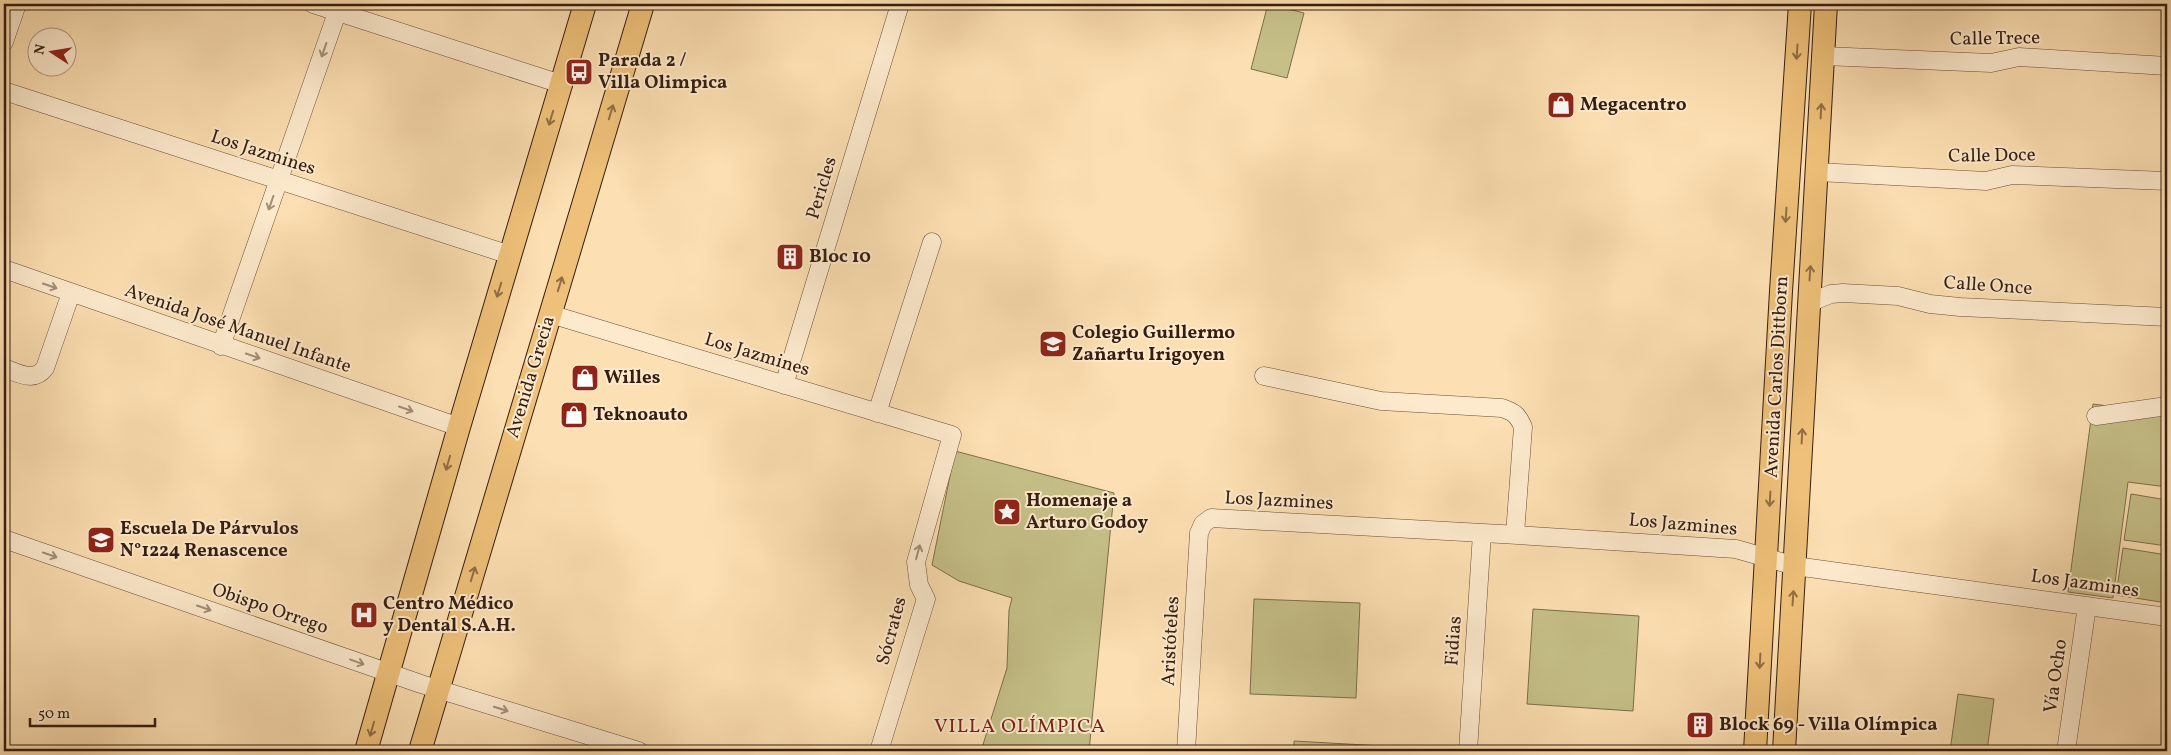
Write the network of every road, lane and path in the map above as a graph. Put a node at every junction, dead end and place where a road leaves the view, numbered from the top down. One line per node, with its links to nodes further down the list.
1 (17, 4): 9 (street)
2 (313, 4): 8 (street)
3 (585, 4): 12 (main road)
4 (643, 4): 22 (main road, Avenida Grecia, one-way to 4)
5 (900, 4): 27 (street, Pericles)
6 (1800, 4): 37 (main road, Avenida Carlos Dittborn, one-way to 37)
7 (1826, 4): 10 (main road, Avenida Carlos Dittborn)
8 (338, 8): 12 (street); 15 (street, one-way to 15)
9 (4, 42)
10 (1824, 56): 11 (street, Calle Trece); 14 (main road, Avenida Carlos Dittborn, one-way to 10)
11 (2167, 66)
12 (561, 84): 18 (main road, one-way to 18)
13 (4, 91): 15 (street, Los Jazmines)
14 (1818, 172): 16 (street, Calle Doce); 21 (main road, Avenida Carlos Dittborn, one-way to 14)
15 (279, 180): 18 (street, Los Jazmines); 24 (street, one-way to 24)
16 (2167, 180)
17 (932, 242): 29 (street)
18 (510, 255): 31 (main road, one-way to 31)
19 (4, 269): 20 (street, Avenida José Manuel Infante, one-way to 20)
20 (71, 293): 24 (street, Avenida José Manuel Infante); 25 (street)
21 (1808, 303): 23 (street, Calle Once); 38 (main road, Avenida Carlos Dittborn, one-way to 21)
22 (550, 314): 27 (street, Los Jazmines); 42 (main road, Avenida Grecia, one-way to 22)
23 (2167, 317)
24 (221, 346): 31 (street, Avenida José Manuel Infante, one-way to 31)
25 (4, 368)
26 (1264, 376): 35 (street)
27 (784, 385): 29 (street, Los Jazmines)
28 (2167, 406): 30 (street)
29 (877, 413): 32 (street, Los Jazmines)
30 (2096, 416)
31 (459, 427): 41 (main road, one-way to 41)
32 (952, 435): 46 (street, Sócrates, one-way to 32)
33 (1199, 533): 34 (street, Los Jazmines); 47 (street, Aristóteles)
34 (1482, 533): 35 (street, Los Jazmines); 48 (street, Fidias)
35 (1515, 534): 37 (street, Los Jazmines)
36 (4, 539): 41 (street, Obispo Orrego, one-way to 41)
37 (1767, 559): 38 (street, Los Jazmines); 49 (main road, Avenida Carlos Dittborn, one-way to 49)
38 (1795, 566): 39 (street, Los Jazmines); 50 (main road, Avenida Carlos Dittborn, one-way to 38)
39 (2087, 606): 40 (street, Los Jazmines); 51 (street, Vía Ocho)
40 (2167, 617)
41 (388, 673): 42 (street, Obispo Orrego); 43 (main road, one-way to 43)
42 (438, 689): 44 (main road, Avenida Grecia); 45 (street, Obispo Orrego, one-way to 45)
43 (366, 751)
44 (420, 751)
45 (638, 751)
46 (879, 751)
47 (1186, 751)
48 (1468, 751)
49 (1755, 751)
50 (1784, 751)
51 (2066, 751)

